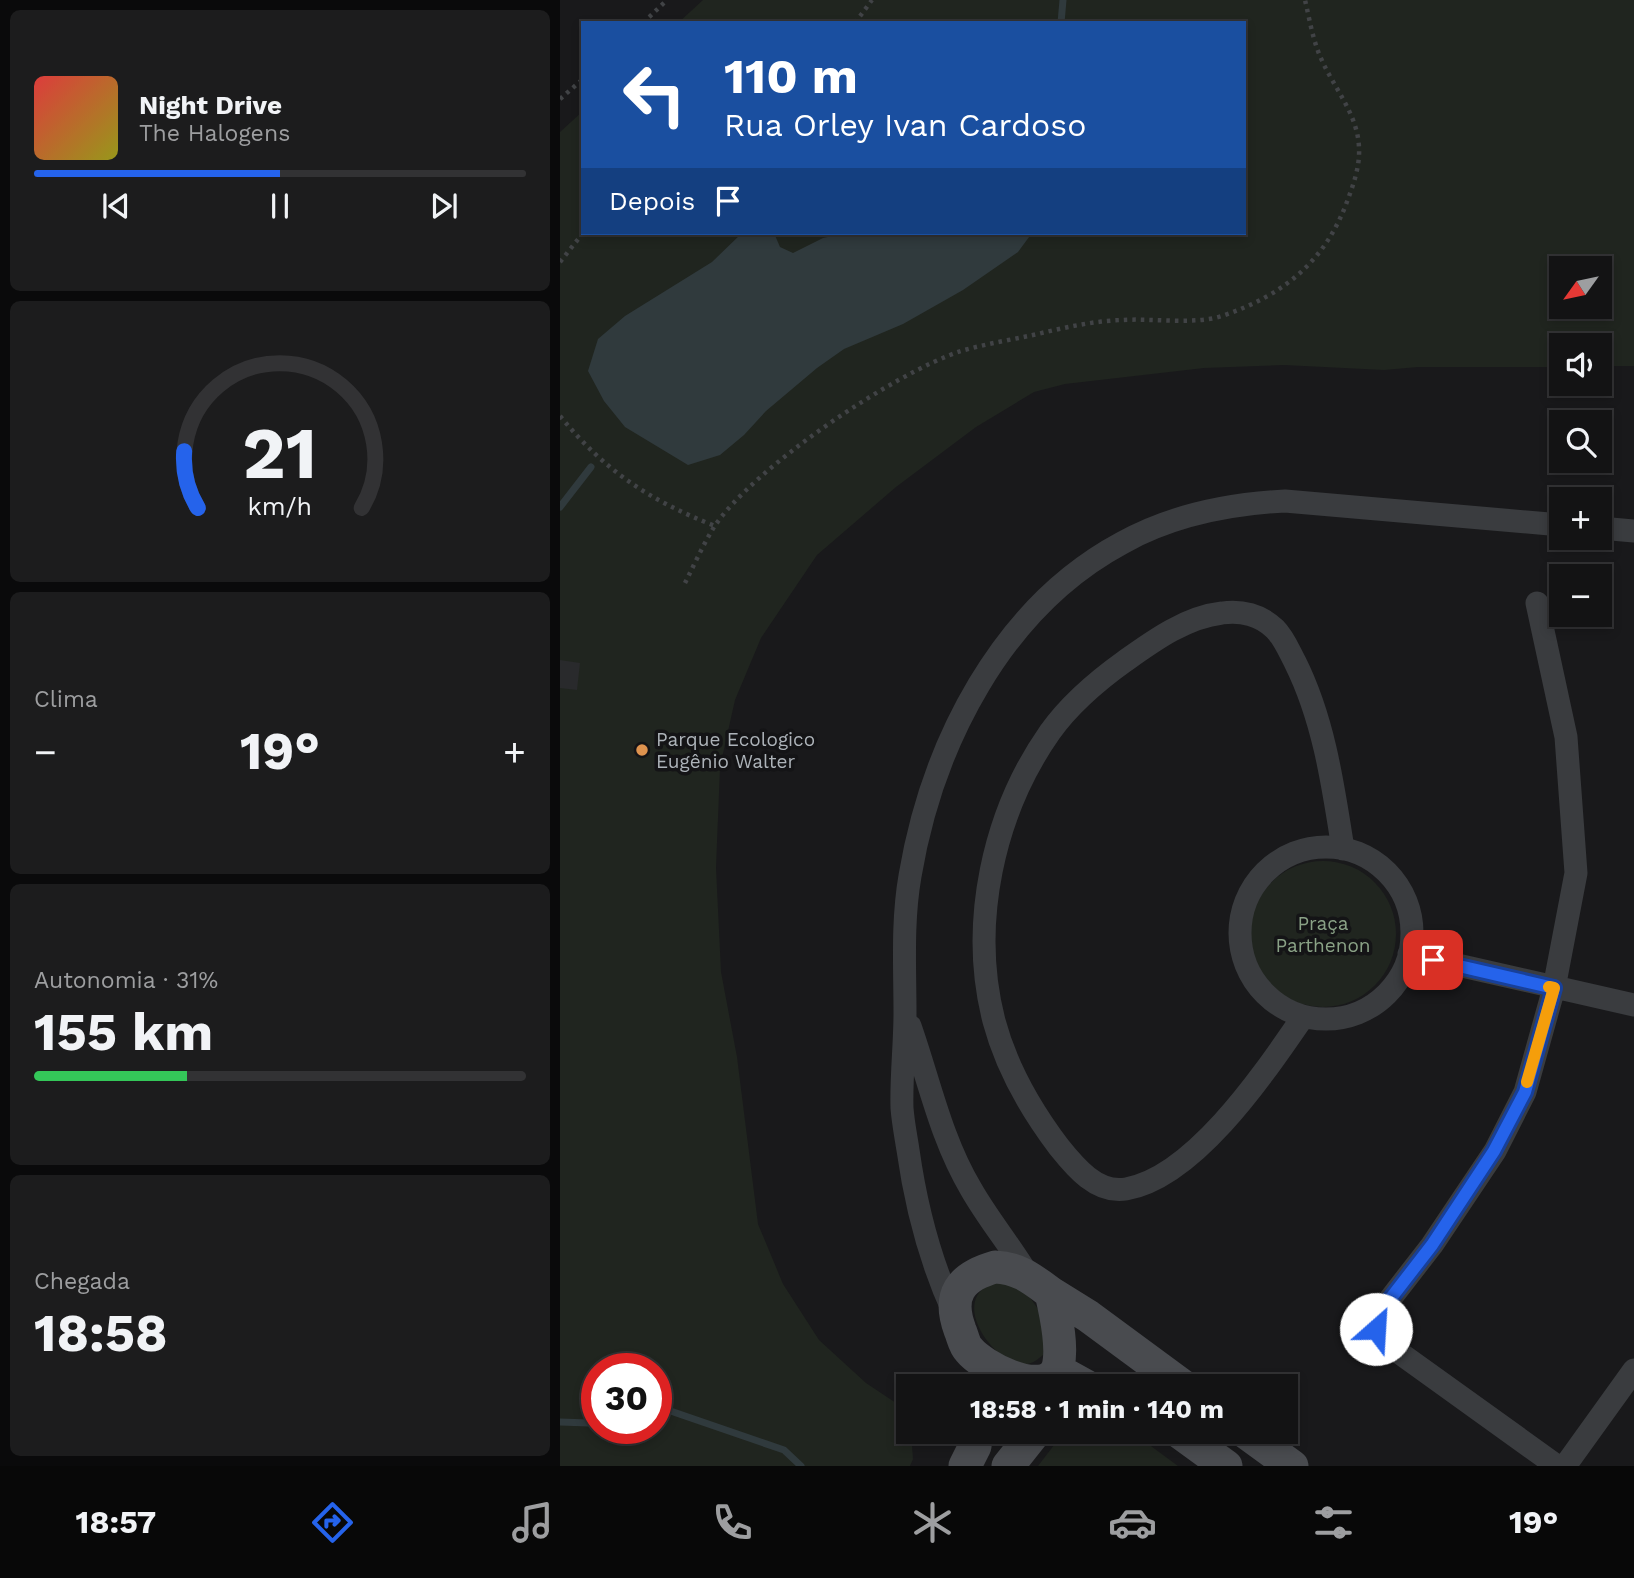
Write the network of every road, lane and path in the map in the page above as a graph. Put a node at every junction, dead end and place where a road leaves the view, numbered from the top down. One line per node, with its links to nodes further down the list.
1 (667, 0): 4 (path)
2 (872, 0): 5 (path)
3 (1306, 0): 12 (path)
4 (645, 21)
5 (856, 21)
6 (581, 80): 7 (path)
7 (560, 96)
8 (581, 235): 9 (path)
9 (560, 262)
10 (560, 416): 12 (path)
11 (1549, 524): 21 (street)
12 (715, 526): 15 (path)
13 (1612, 529): 14 (street)
14 (1634, 531)
15 (685, 583)
16 (1537, 603): 19 (street)
17 (1343, 849): 18 (street); 22 (street); 22 (street)
18 (1409, 954): 19 (street); 22 (street)
19 (1554, 988): 20 (street); 39 (street)
20 (1634, 1005)
21 (905, 1013): 23 (street); 24 (street)
22 (1303, 1017)
23 (1039, 1284): 24 (street); 29 (street); 30 (street)
24 (954, 1313): 25 (street)
25 (967, 1349): 27 (street); 28 (street)
26 (1634, 1370): 40 (street)
27 (973, 1374)
28 (1007, 1374)
29 (1061, 1374)
30 (1166, 1374)
31 (975, 1444): 35 (street)
32 (1025, 1444): 36 (street)
33 (1196, 1444): 37 (street)
34 (1262, 1444): 38 (street)
35 (965, 1466)
36 (1007, 1466)
37 (1226, 1466)
38 (1293, 1466)
39 (1557, 1466)
40 (1565, 1466)

